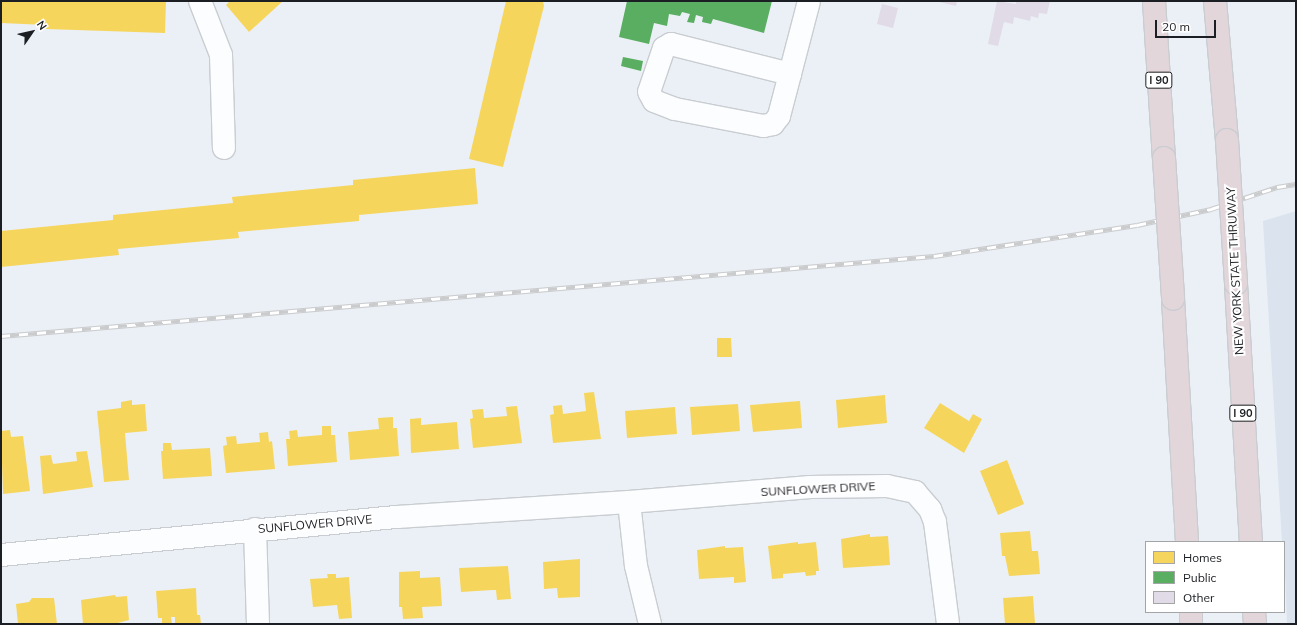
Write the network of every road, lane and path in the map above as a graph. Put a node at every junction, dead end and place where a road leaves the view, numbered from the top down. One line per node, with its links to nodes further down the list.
1 (200, 1): 6 (street)
2 (809, 1): 5 (street)
3 (1154, 1): 9 (highway, I 90, bridge)
4 (1215, 6): 10 (highway, NEW YORK STATE THRUWAY / I 90, bridge)
5 (790, 74): 5 (street)
6 (224, 148)
7 (629, 502): 8 (street, SUNFLOWER DRIVE); 15 (street); 16 (street, SUNFLOWER DRIVE)
8 (255, 529): 11 (street, SUNFLOWER DRIVE); 14 (street)
9 (1187, 541)
10 (1251, 541)
11 (1, 555)
12 (1191, 613): 17 (highway)
13 (1254, 613): 18 (highway)
14 (258, 624)
15 (650, 624)
16 (948, 624)
17 (1191, 624)
18 (1255, 624)

